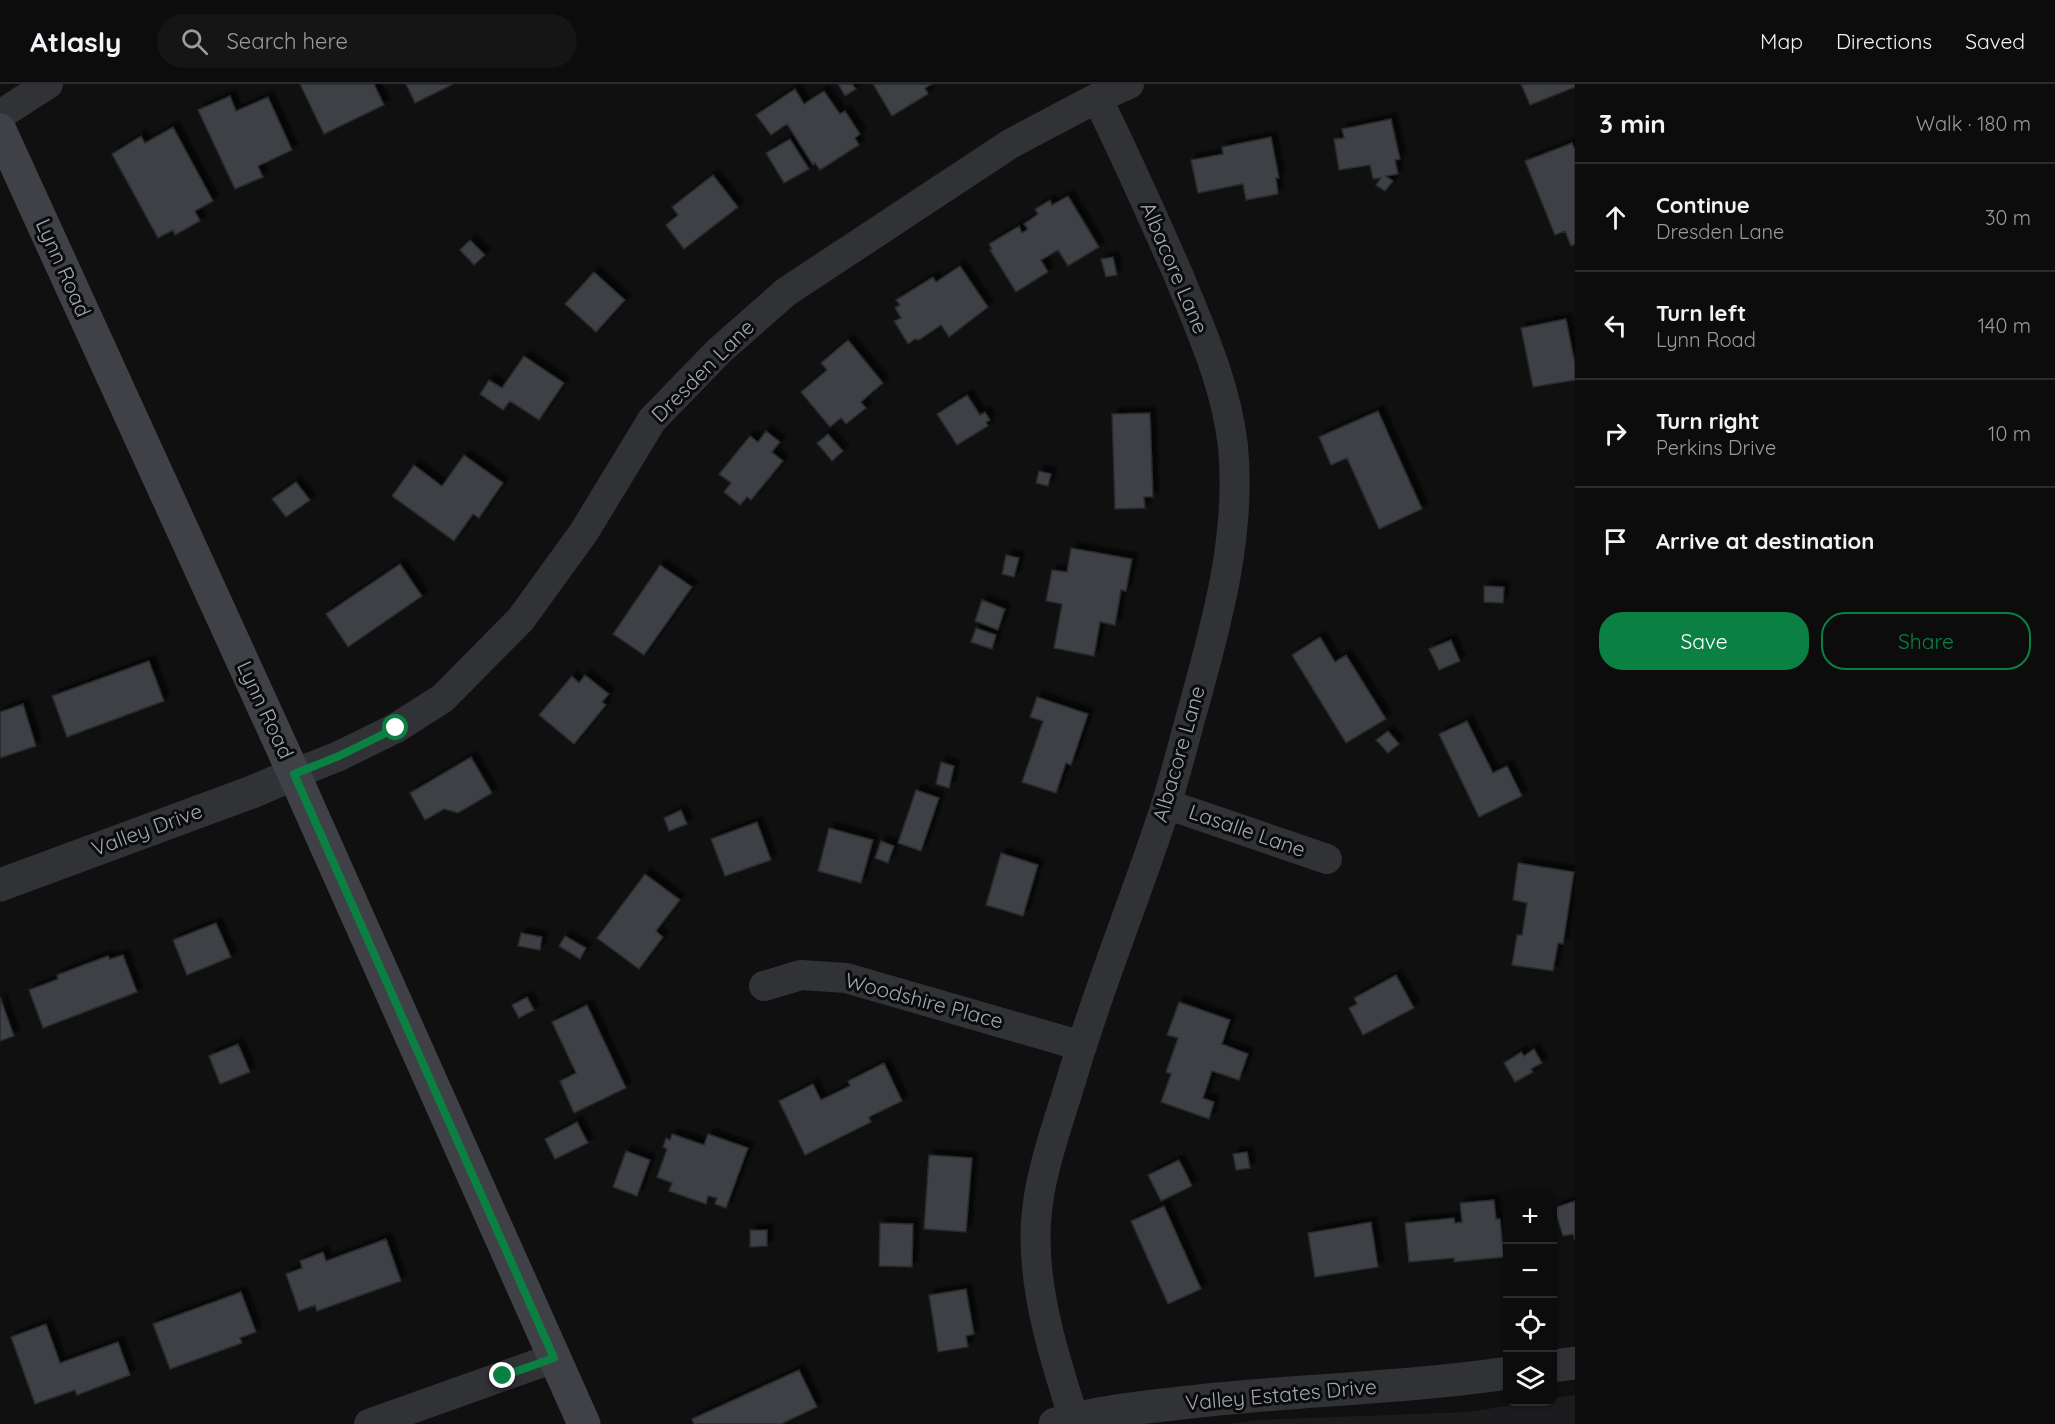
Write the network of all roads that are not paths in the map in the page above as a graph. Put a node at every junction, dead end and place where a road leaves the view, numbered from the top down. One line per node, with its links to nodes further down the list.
1 (48, 84): 4 (street)
2 (1129, 84): 3 (street, Dresden Lane)
3 (1097, 98): 6 (street, Dresden Lane); 7 (street, Albacore Lane)
4 (0, 115)
5 (0, 130): 6 (main road, Lynn Road)
6 (294, 774): 9 (street, Valley Drive); 12 (main road, Lynn Road)
7 (1166, 804): 8 (street, Lasalle Lane); 11 (street, Albacore Lane)
8 (1327, 859)
9 (0, 885)
10 (764, 986): 11 (street, Woodshire Place)
11 (1082, 1046): 16 (street, Albacore Lane)
12 (554, 1358): 17 (street); 18 (main road, Lynn Road)
13 (1575, 1363): 14 (street)
14 (1557, 1365)
15 (1503, 1374): 16 (street, Valley Estates Drive)
16 (1064, 1421)
17 (369, 1424)
18 (584, 1424)

